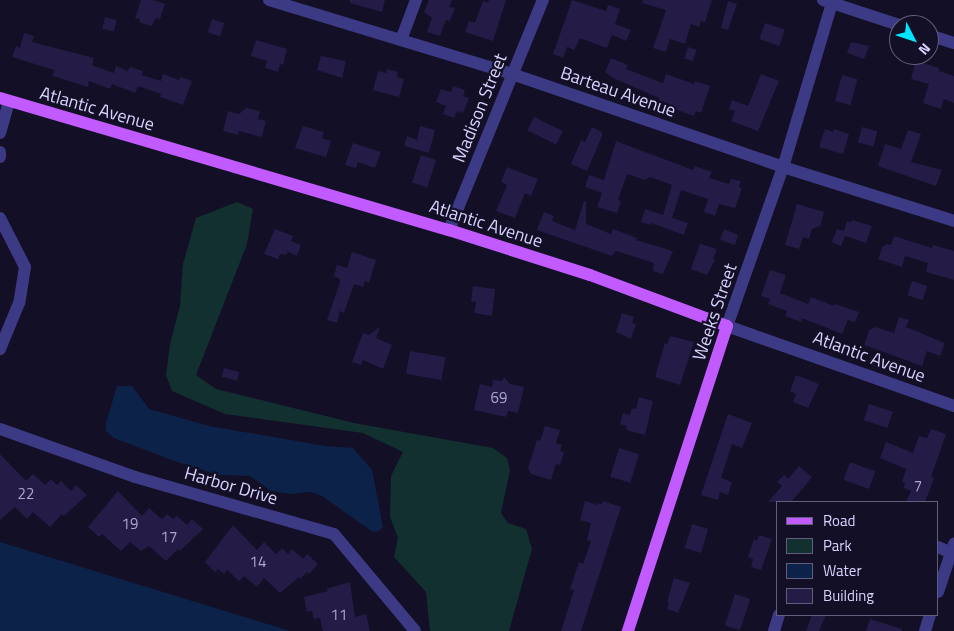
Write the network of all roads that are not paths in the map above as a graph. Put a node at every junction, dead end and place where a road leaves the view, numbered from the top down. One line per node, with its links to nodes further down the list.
1 (269, 0): 7 (street, Barteau Avenue)
2 (416, 0): 7 (street)
3 (543, 0): 9 (street, Madison Street)
4 (828, 2): 5 (street); 14 (street, Weeks Street)
5 (889, 22)
6 (939, 38): 8 (street)
7 (401, 40): 9 (street, Barteau Avenue)
8 (954, 43)
9 (512, 74): 14 (street, Barteau Avenue); 17 (street, Madison Street)
10 (4, 100): 11 (street); 17 (main road, Atlantic Avenue)
11 (0, 133)
12 (0, 152): 13 (street)
13 (0, 157)
14 (783, 167): 16 (street, Barteau Avenue); 18 (street, Weeks Street)
15 (0, 218): 19 (street)
16 (954, 221)
17 (449, 230): 18 (main road, Atlantic Avenue)
18 (727, 326): 20 (street, Atlantic Avenue); 28 (main road, Weeks Street)
19 (0, 349)
20 (954, 406)
21 (0, 429): 27 (street, Harbor Drive)
22 (939, 547): 23 (street)
23 (953, 550): 24 (street)
24 (939, 589)
25 (779, 616): 29 (street)
26 (930, 616): 30 (street)
27 (415, 631)
28 (628, 631)
29 (774, 631)
30 (925, 631)

